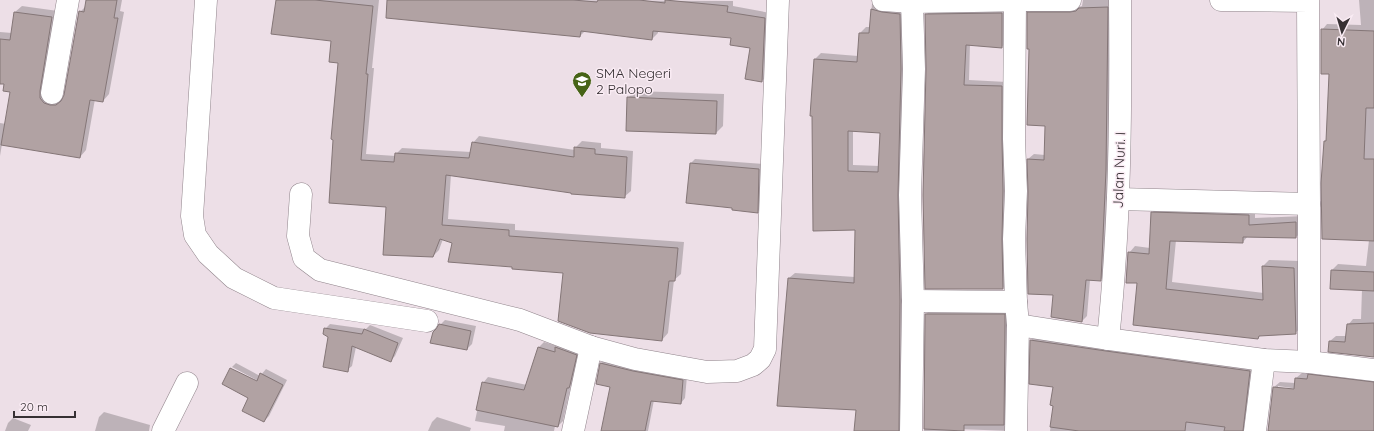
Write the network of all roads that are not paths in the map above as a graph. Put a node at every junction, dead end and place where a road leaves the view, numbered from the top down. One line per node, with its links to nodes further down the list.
1 (68, 0): 12 (street)
2 (206, 0): 18 (street)
3 (773, 0): 21 (street)
4 (883, 0): 11 (street)
5 (1015, 0): 6 (street); 11 (street); 17 (street)
6 (1027, 0): 7 (street)
7 (1070, 0)
8 (1120, 0): 14 (street, Jalan Nuri. I)
9 (1221, 0): 10 (street)
10 (1310, 0): 15 (street)
11 (912, 2): 16 (street)
12 (52, 93)
13 (301, 194): 21 (street)
14 (1118, 199): 15 (street); 20 (street, Jalan Nuri. I)
15 (1309, 204): 23 (street)
16 (914, 301): 17 (street); 28 (street)
17 (1016, 302): 19 (street)
18 (427, 321)
19 (1018, 325): 20 (street); 29 (street)
20 (1108, 339): 22 (street)
21 (591, 347): 27 (street)
22 (1264, 360): 23 (street); 30 (street)
23 (1309, 362): 24 (street)
24 (1374, 370)
25 (187, 383): 26 (street)
26 (162, 431)
27 (573, 431)
28 (910, 431)
29 (1016, 431)
30 (1255, 431)

